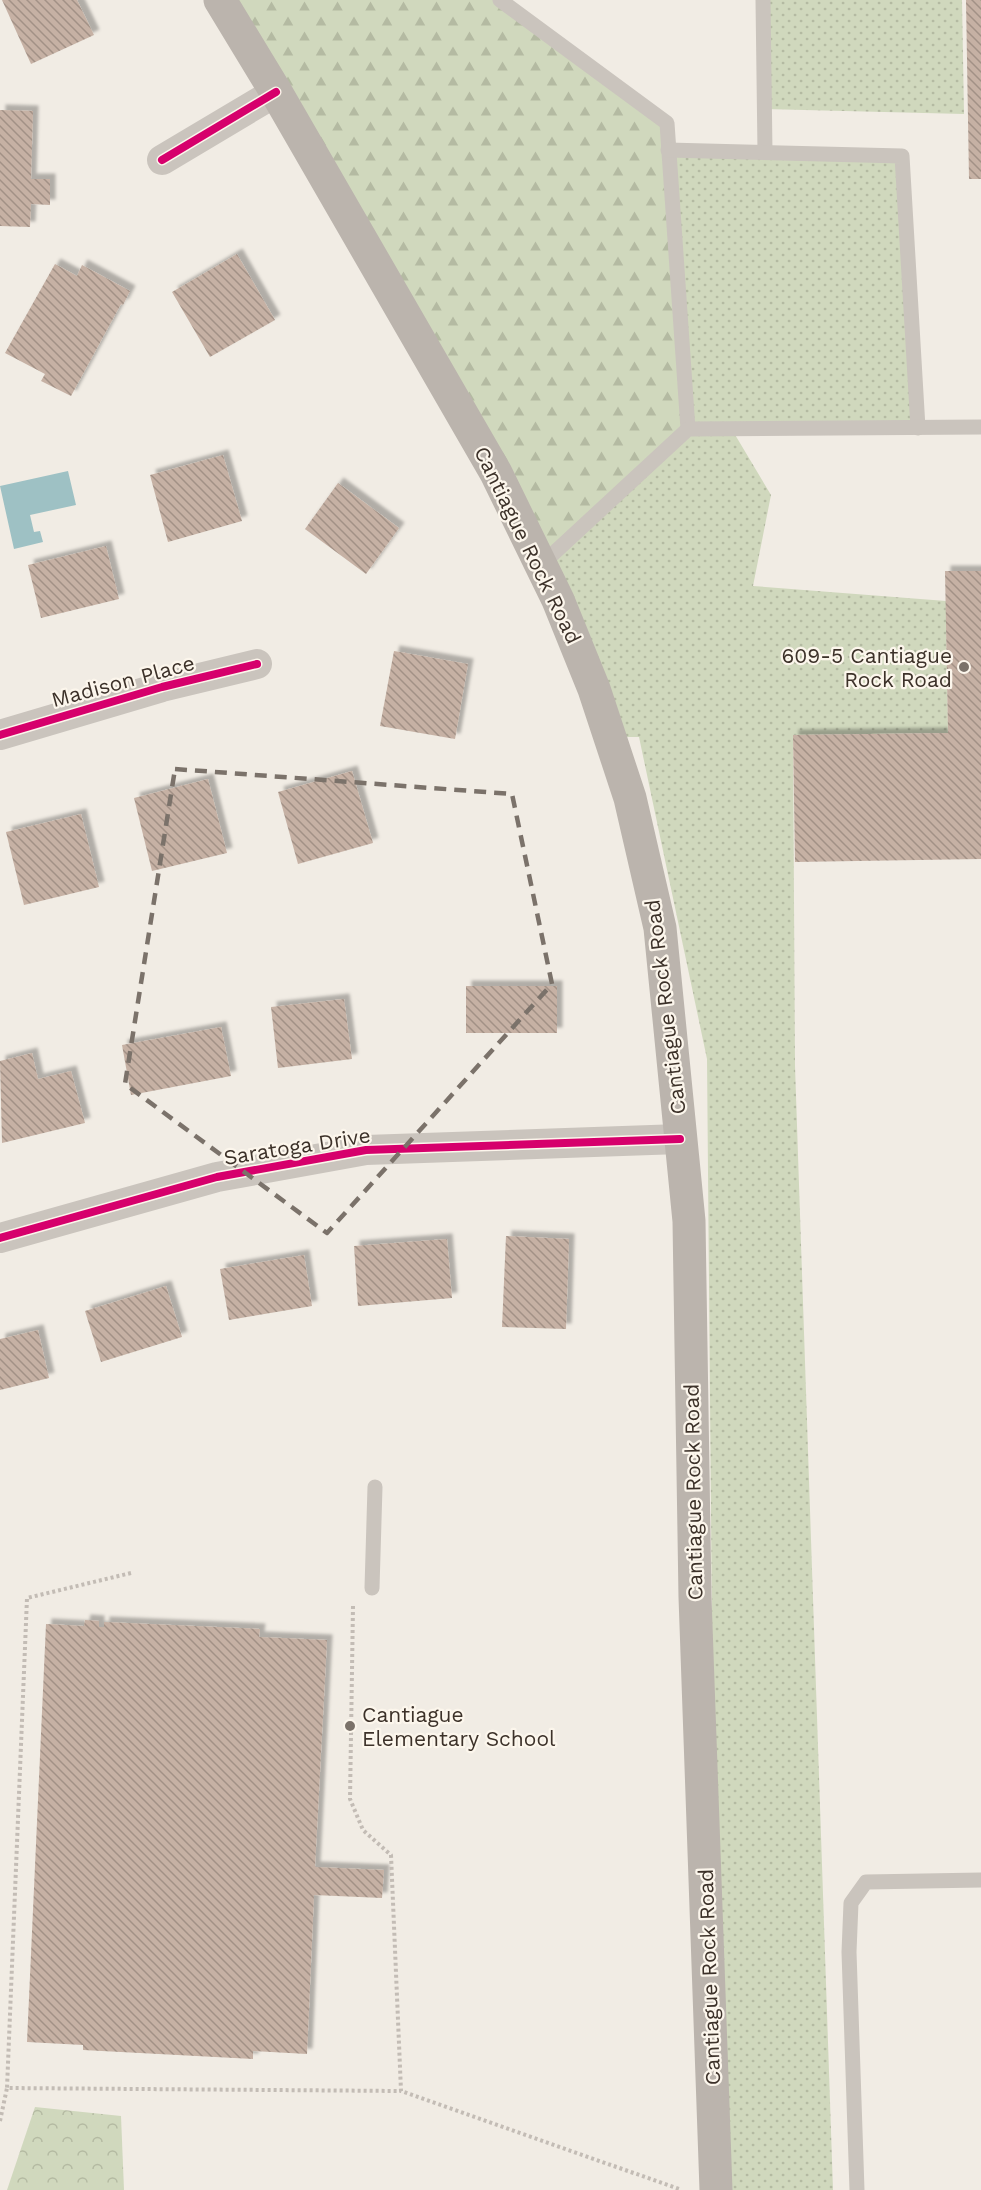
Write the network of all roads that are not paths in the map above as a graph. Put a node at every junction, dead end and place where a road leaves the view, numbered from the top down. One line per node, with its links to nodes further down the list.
1 (220, 0): 4 (main road, Cantiague Rock Road)
2 (500, 0): 5 (lane)
3 (763, 0): 6 (lane)
4 (276, 92): 7 (street); 11 (main road, Cantiague Rock Road)
5 (668, 150): 6 (lane); 10 (lane)
6 (765, 152): 9 (lane)
7 (162, 160)
8 (981, 427): 9 (lane)
9 (918, 428): 10 (lane)
10 (688, 429): 11 (lane)
11 (541, 565): 14 (main road, Cantiague Rock Road)
12 (257, 664): 13 (street, Madison Place)
13 (0, 735)
14 (680, 1139): 15 (street, Saratoga Drive); 19 (main road, Cantiague Rock Road)
15 (0, 1238)
16 (375, 1487): 17 (lane)
17 (372, 1588)
18 (981, 1880): 20 (lane)
19 (716, 2190)
20 (857, 2190)

